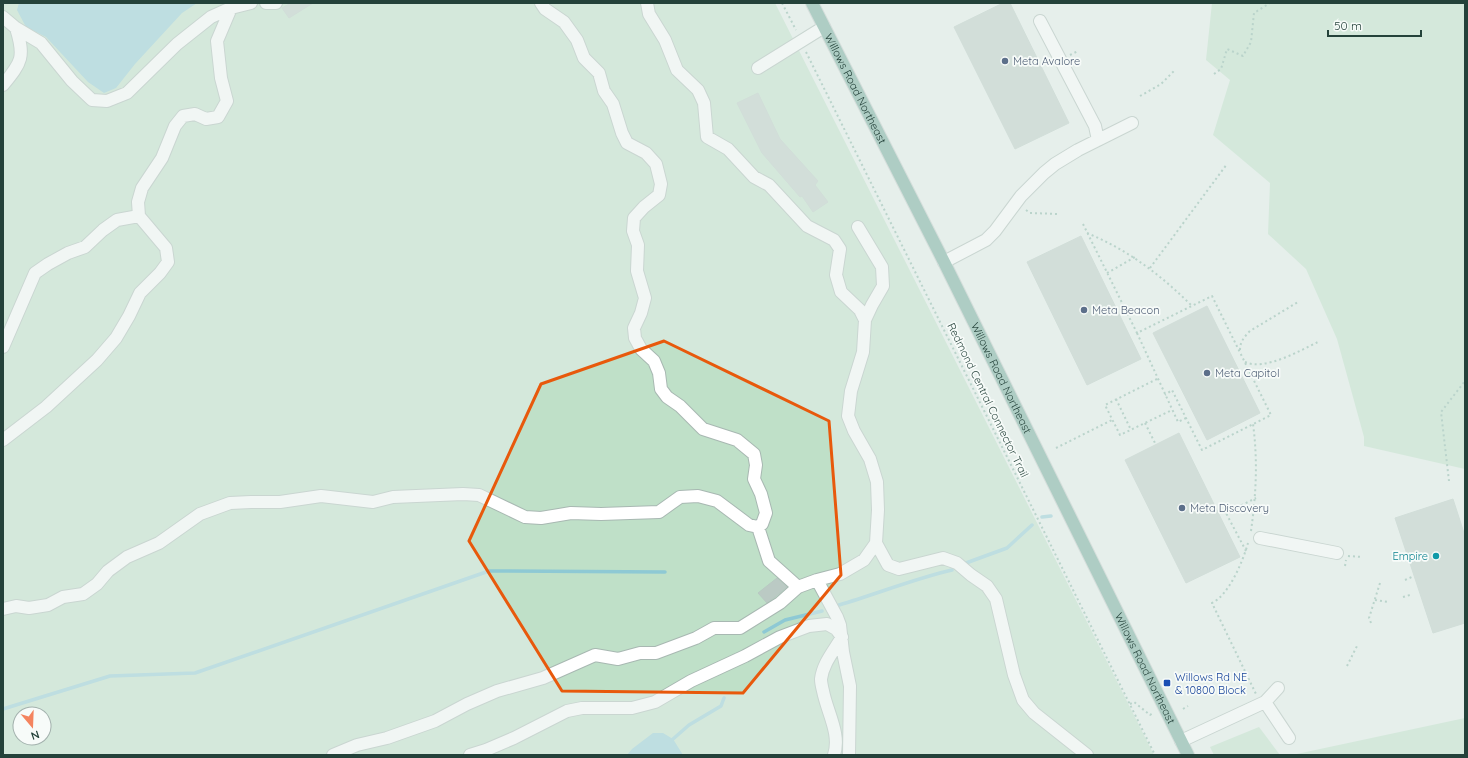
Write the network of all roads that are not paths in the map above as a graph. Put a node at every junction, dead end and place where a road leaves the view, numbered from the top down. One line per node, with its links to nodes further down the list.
1 (251, 3): 7 (lane)
2 (266, 3): 3 (lane)
3 (276, 3)
4 (541, 3): 22 (lane)
5 (647, 3): 19 (lane)
6 (812, 3): 10 (main road, Willows Road Northeast)
7 (231, 8): 11 (lane); 16 (lane)
8 (3, 17): 11 (lane)
9 (1040, 21): 15 (lane)
10 (824, 27): 12 (lane); 18 (main road, Willows Road Northeast)
11 (16, 28): 13 (lane)
12 (758, 68)
13 (3, 85)
14 (1132, 123): 15 (lane)
15 (1098, 140): 18 (lane)
16 (139, 216): 20 (lane); 21 (lane)
17 (858, 227): 19 (lane)
18 (944, 262): 33 (main road, Willows Road Northeast)
19 (865, 320): 24 (lane)
20 (3, 347)
21 (3, 440)
22 (758, 527): 27 (lane); 28 (lane)
23 (1253, 538): 25 (lane)
24 (876, 543): 26 (lane); 38 (lane)
25 (1337, 553)
26 (817, 580): 27 (lane); 29 (lane)
27 (798, 587): 34 (lane)
28 (3, 609)
29 (842, 637): 35 (lane); 36 (lane); 37 (lane)
30 (1278, 688): 31 (lane)
31 (1260, 699): 32 (lane); 33 (lane)
32 (1289, 738)
33 (1181, 741): 39 (main road, Willows Road Northeast)
34 (333, 755)
35 (470, 755)
36 (834, 755)
37 (849, 755)
38 (1086, 755)
39 (1188, 755)

